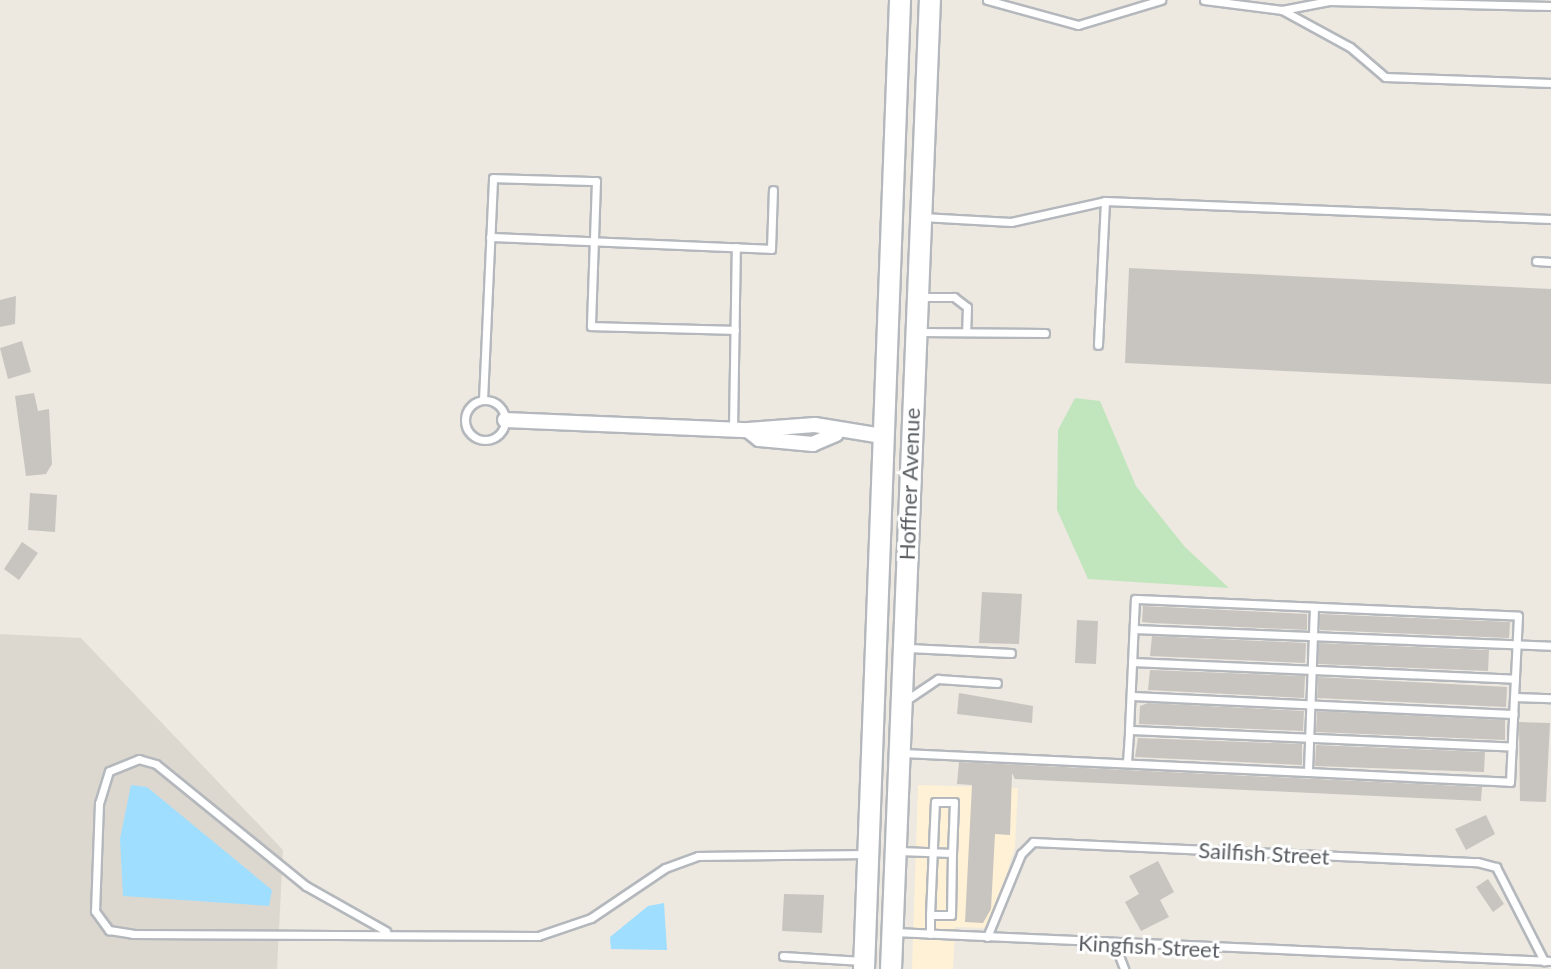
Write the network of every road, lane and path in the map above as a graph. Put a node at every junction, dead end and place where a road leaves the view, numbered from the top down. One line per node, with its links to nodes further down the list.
1 (903, 0): 11 (main road, Hoffner Avenue); 12 (main road)
2 (930, 0): 12 (main road, Hoffner Avenue)
3 (987, 0): 4 (lane)
4 (1161, 0)
5 (1204, 0): 7 (lane)
6 (1551, 6): 7 (lane)
7 (1282, 10): 8 (lane)
8 (1551, 83)
9 (773, 190): 16 (lane)
10 (1105, 201): 12 (lane); 13 (lane); 24 (lane)
11 (892, 206): 21 (main road); 28 (main road, Hoffner Avenue)
12 (920, 217): 19 (main road, Hoffner Avenue)
13 (1551, 219)
14 (490, 237): 15 (lane); 15 (lane); 25 (lane)
15 (594, 241): 16 (lane); 20 (lane)
16 (736, 247): 20 (lane)
17 (1536, 261): 18 (lane)
18 (1551, 262)
19 (917, 297): 21 (main road, Hoffner Avenue); 22 (lane)
20 (735, 330): 27 (lane)
21 (916, 332): 22 (lane); 34 (main road, Hoffner Avenue)
22 (966, 332): 23 (lane)
23 (1045, 333)
24 (1098, 345)
25 (483, 400): 26 (lane); 26 (lane)
26 (505, 420): 27 (street)
27 (740, 429): 28 (street)
28 (882, 436): 40 (main road, Hoffner Avenue)
29 (1314, 607): 30 (lane); 31 (lane); 32 (lane)
30 (1134, 629): 31 (lane); 36 (lane)
31 (1313, 636): 32 (lane); 37 (lane)
32 (1517, 645): 33 (lane); 38 (lane)
33 (1551, 646)
34 (902, 648): 35 (lane); 44 (main road, Hoffner Avenue)
35 (1011, 653)
36 (1132, 662): 37 (lane); 41 (lane)
37 (1312, 670): 38 (lane); 45 (lane)
38 (1515, 679): 42 (lane)
39 (997, 683): 44 (lane)
40 (873, 685): 53 (main road); 56 (main road, Hoffner Avenue)
41 (1131, 696): 45 (lane); 47 (lane)
42 (1514, 697): 43 (lane); 46 (lane)
43 (1551, 698)
44 (900, 704): 50 (main road, Hoffner Avenue)
45 (1311, 704): 46 (lane); 48 (lane)
46 (1514, 714): 49 (lane)
47 (1129, 730): 48 (lane); 51 (lane)
48 (1309, 738): 49 (lane); 52 (lane)
49 (1512, 747): 52 (lane)
50 (897, 752): 51 (lane); 53 (main road, Hoffner Avenue)
51 (1127, 762): 52 (lane)
52 (1308, 772)
53 (893, 850): 54 (lane); 59 (main road, Hoffner Avenue)
54 (931, 852): 55 (lane); 55 (lane); 57 (lane)
55 (952, 853): 57 (lane)
56 (868, 854): 58 (lane); 59 (main road); 65 (main road, Hoffner Avenue)
57 (930, 915): 60 (lane)
58 (386, 931): 58 (lane)
59 (892, 932): 60 (lane, Kingfish Street); 66 (main road, Hoffner Avenue)
60 (930, 934): 61 (lane, Kingfish Street)
61 (987, 937): 62 (lane, Kingfish Street); 64 (lane, Sailfish Street)
62 (1115, 945): 64 (lane, Kingfish Street); 67 (lane)
63 (783, 956): 65 (lane)
64 (1548, 961)
65 (864, 965)
66 (891, 969)
67 (1124, 969)

